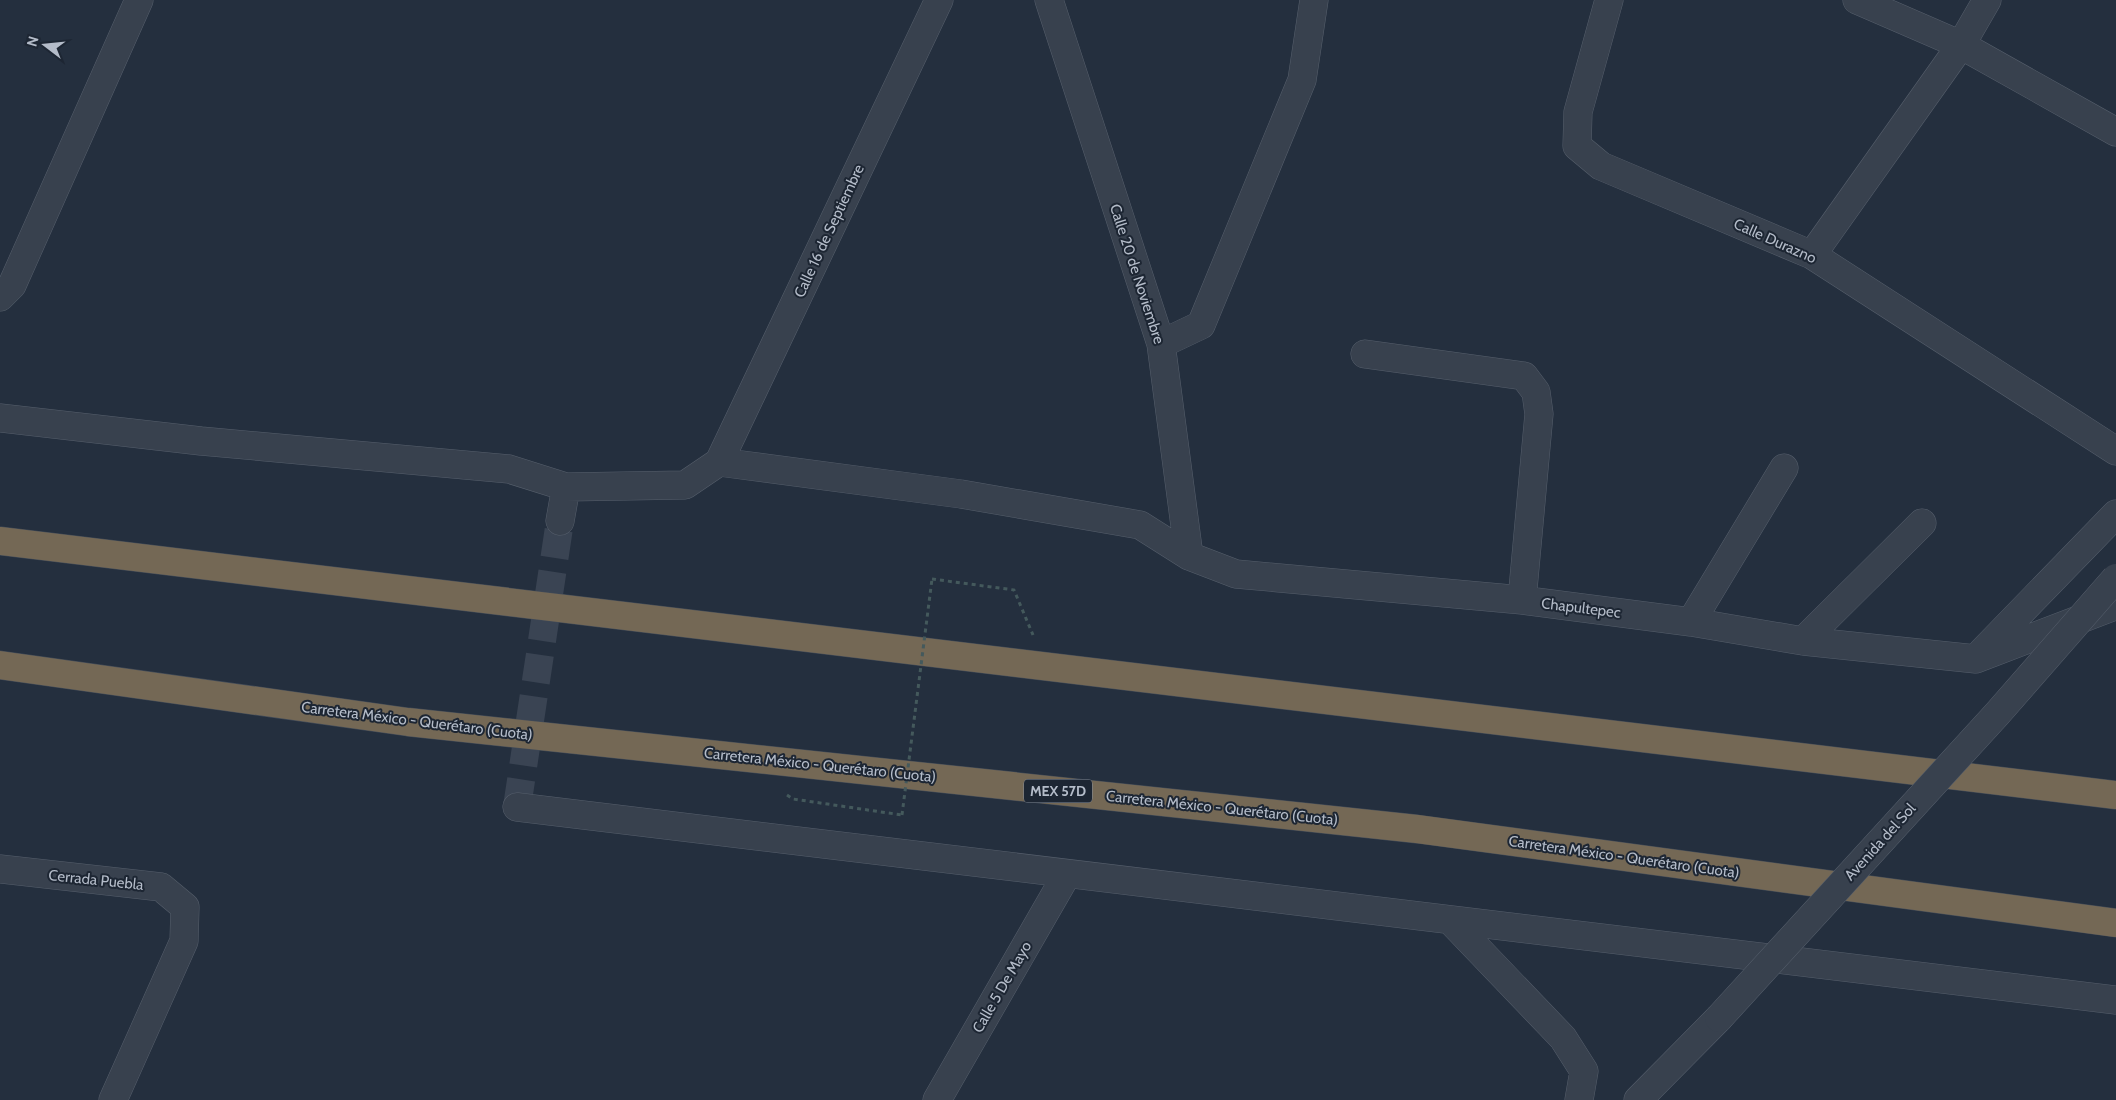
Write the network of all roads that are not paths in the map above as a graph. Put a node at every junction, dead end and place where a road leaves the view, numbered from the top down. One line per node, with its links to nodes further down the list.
1 (139, 0): 11 (street)
2 (939, 0): 16 (street, Calle 16 de Septiembre)
3 (1049, 0): 12 (street, Calle 20 de Noviembre)
4 (1314, 0): 12 (street)
5 (1609, 0): 10 (street, Calle Durazno)
6 (1857, 0): 8 (street)
7 (1988, 0): 8 (street)
8 (1961, 45): 9 (street); 10 (street)
9 (2116, 132)
10 (1812, 255): 15 (street, Calle Durazno)
11 (0, 297)
12 (1161, 344): 23 (street, Calle 20 de Noviembre)
13 (1365, 354): 25 (street)
14 (0, 418): 18 (street)
15 (2116, 450)
16 (719, 462): 18 (street); 23 (street, Chapultepec)
17 (1784, 468): 27 (street)
18 (566, 487): 20 (street)
19 (2116, 514): 29 (street)
20 (560, 522)
21 (1922, 523): 28 (street)
22 (0, 541): 31 (highway)
23 (1189, 556): 25 (street, Chapultepec)
24 (2116, 578): 41 (street, Avenida del Sol, bridge)
25 (1522, 600): 27 (street, Chapultepec)
26 (2116, 603): 29 (street)
27 (1691, 622): 28 (street, Chapultepec)
28 (1803, 641): 29 (street, Chapultepec)
29 (1976, 659)
30 (0, 665): 36 (highway, Carretera México - Querétaro (Cuota) / MEX 57D)
31 (2116, 795)
32 (517, 807): 34 (street)
33 (0, 869): 38 (street, Cerrada Puebla)
34 (1067, 874): 35 (street); 39 (street, Calle 5 De Mayo)
35 (1452, 921): 37 (street); 40 (street)
36 (2116, 923)
37 (2116, 1000)
38 (113, 1100)
39 (937, 1100)
40 (1579, 1100)
41 (1638, 1100)

